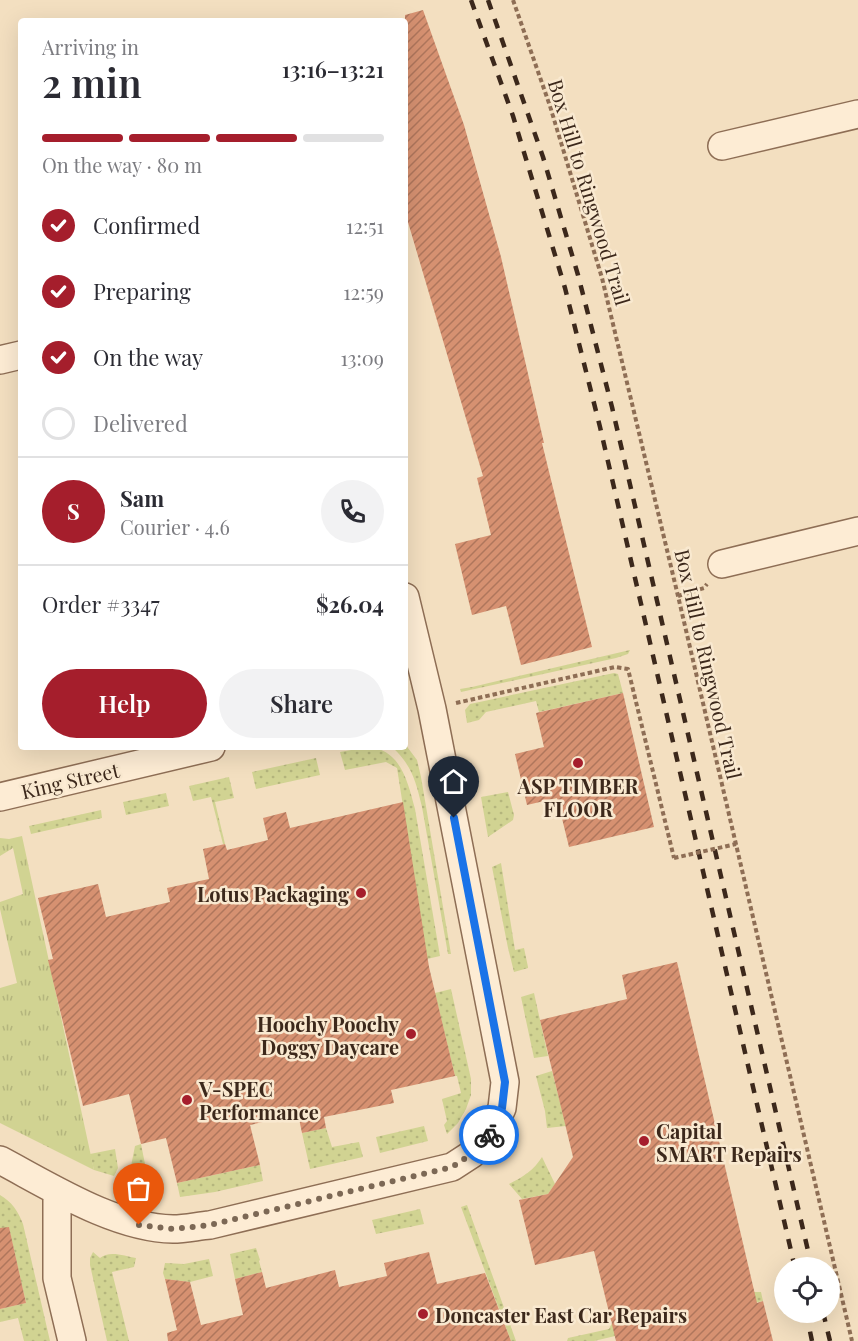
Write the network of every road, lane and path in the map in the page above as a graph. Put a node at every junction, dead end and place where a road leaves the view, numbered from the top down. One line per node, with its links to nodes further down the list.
1 (513, 0): 12 (path, Box Hill to Ringwood Trail)
2 (858, 114): 3 (street)
3 (722, 146)
4 (18, 356): 5 (street)
5 (0, 360)
6 (858, 531): 7 (street)
7 (722, 564)
8 (408, 615): 9 (street)
9 (422, 701): 12 (path, bridge); 14 (street)
10 (198, 750): 11 (street, King Street)
11 (0, 797)
12 (736, 844): 16 (path, Box Hill to Ringwood Trail)
13 (0, 1160): 14 (street)
14 (57, 1191): 15 (street)
15 (72, 1341)
16 (852, 1341)

